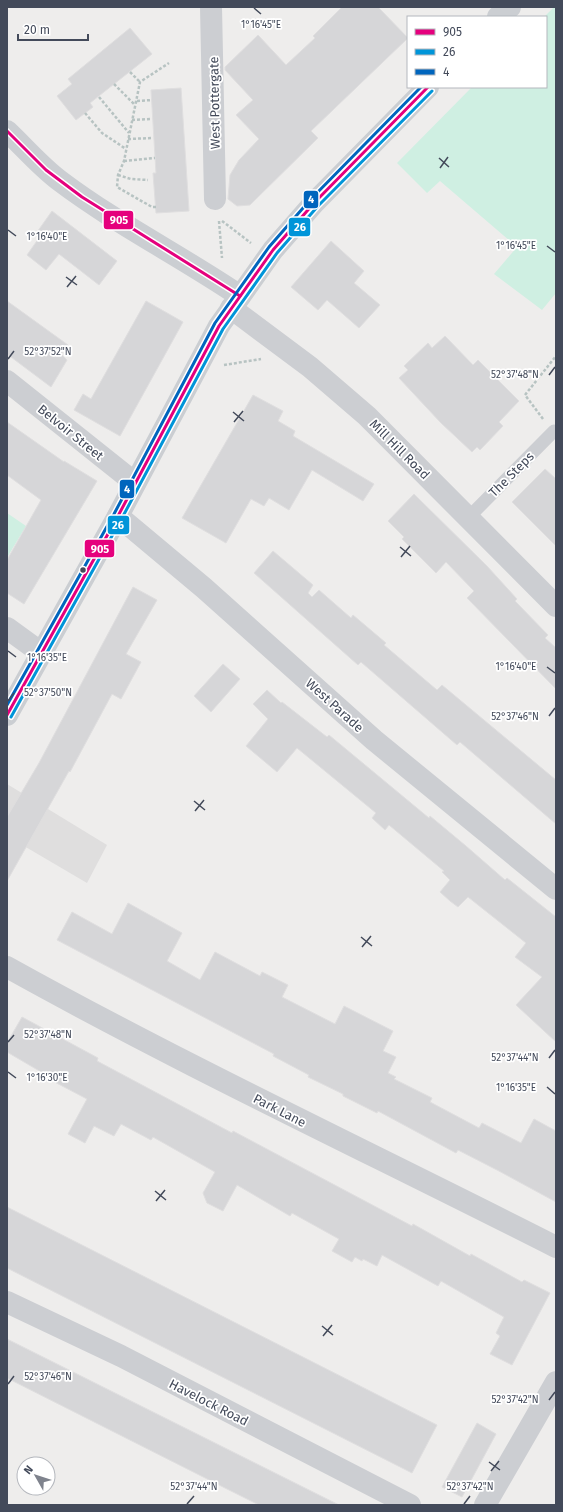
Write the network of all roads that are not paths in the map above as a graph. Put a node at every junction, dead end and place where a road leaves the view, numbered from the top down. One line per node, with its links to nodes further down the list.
1 (211, 7): 6 (street, West Pottergate)
2 (510, 7): 3 (main road)
3 (499, 16)
4 (427, 88): 7 (main road)
5 (7, 131): 7 (main road)
6 (217, 209)
7 (235, 302): 10 (main road); 12 (street, Mill Hill Road)
8 (7, 381): 10 (street, Belvoir Street)
9 (554, 432): 12 (lane, The Steps)
10 (135, 483): 11 (main road)
11 (118, 516): 15 (main road); 17 (street, West Parade)
12 (469, 517): 13 (street, Mill Hill Road)
13 (556, 606)
14 (7, 628): 15 (street)
15 (40, 652): 16 (main road)
16 (7, 715)
17 (556, 889)
18 (7, 967): 19 (street, Park Lane)
19 (556, 1248)
20 (7, 1302): 22 (street, Havelock Road)
21 (556, 1382): 23 (street)
22 (410, 1505)
23 (486, 1505)

